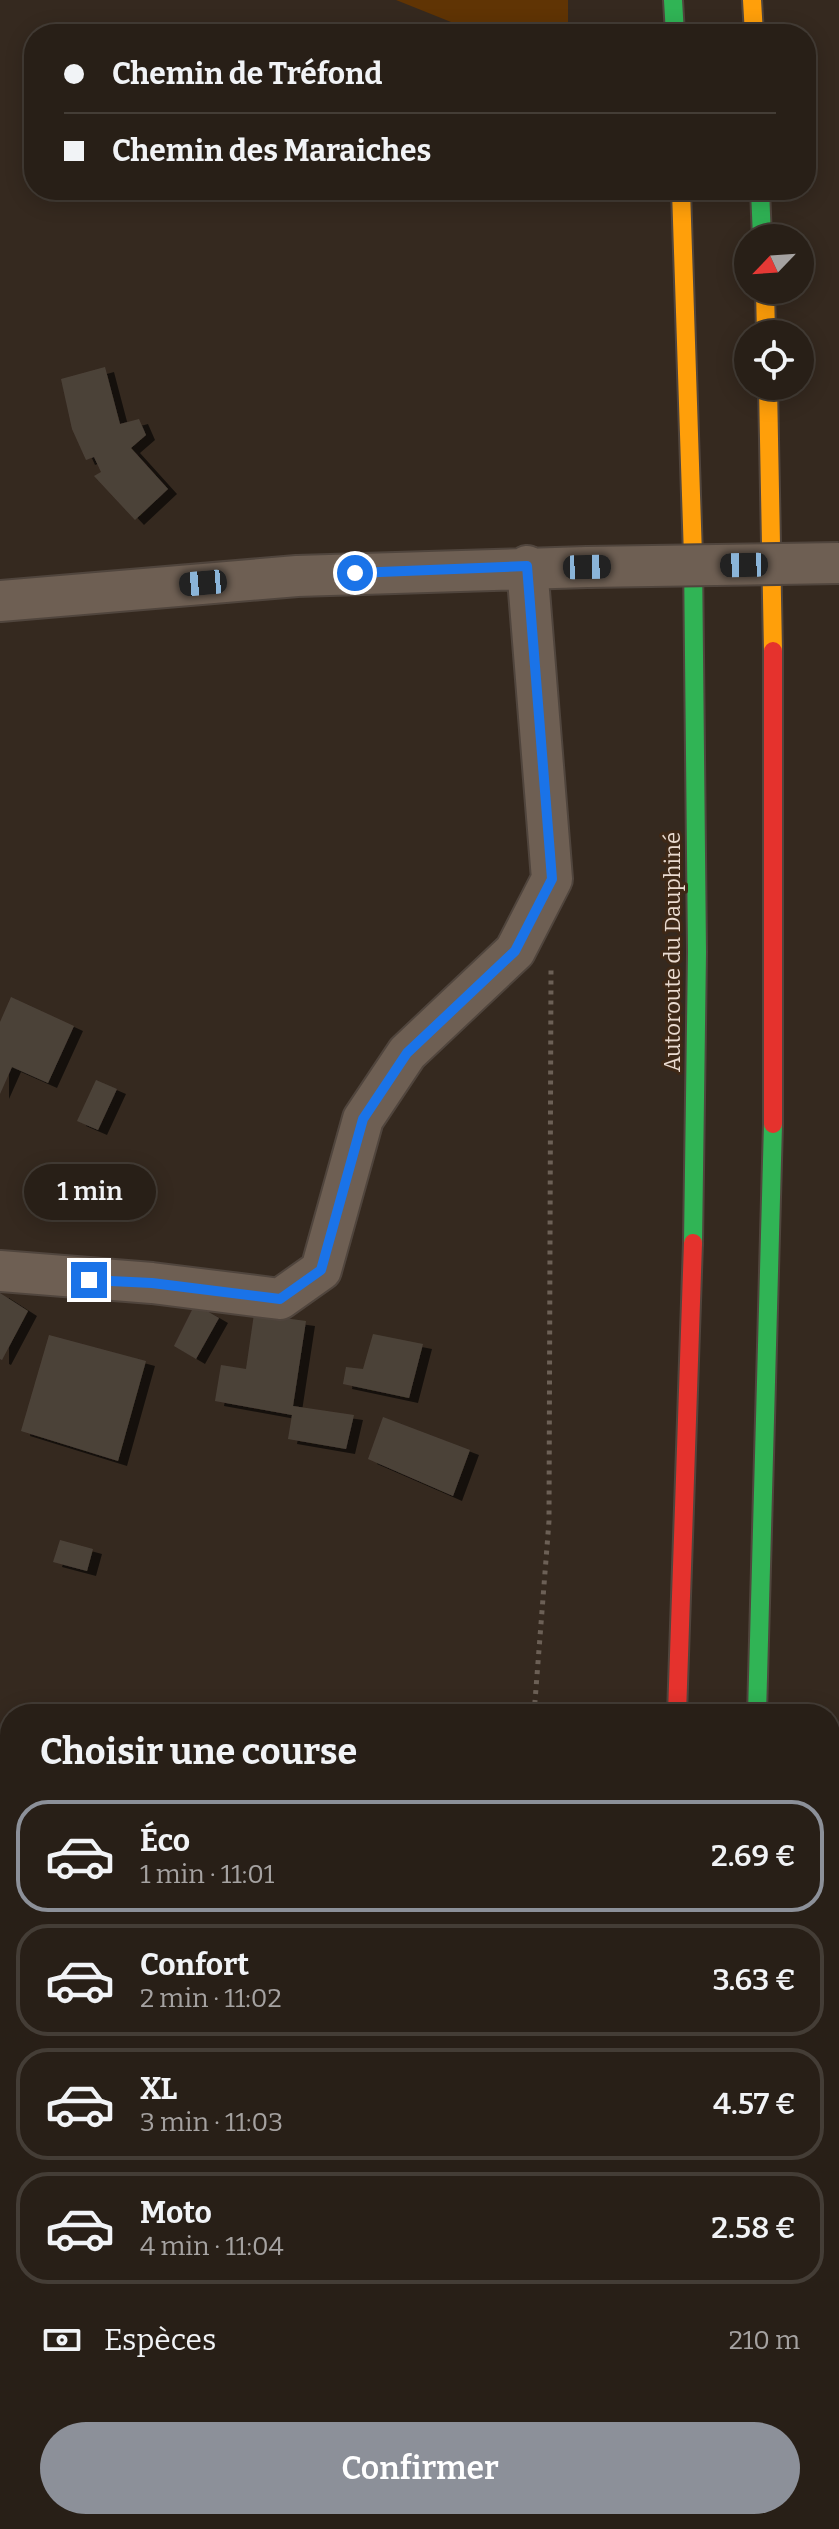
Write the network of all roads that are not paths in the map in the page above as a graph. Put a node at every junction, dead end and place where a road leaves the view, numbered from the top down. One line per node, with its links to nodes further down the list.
1 (673, 0): 3 (highway)
2 (752, 0): 4 (highway)
3 (674, 24)
4 (753, 24)
5 (681, 200): 13 (highway, Autoroute du Dauphiné)
6 (760, 200): 7 (highway)
7 (761, 224)
8 (768, 400): 14 (highway)
9 (839, 563): 10 (street, bridge)
10 (527, 566): 11 (street); 12 (street)
11 (0, 601)
12 (0, 1271)
13 (677, 1704)
14 (757, 1704)

